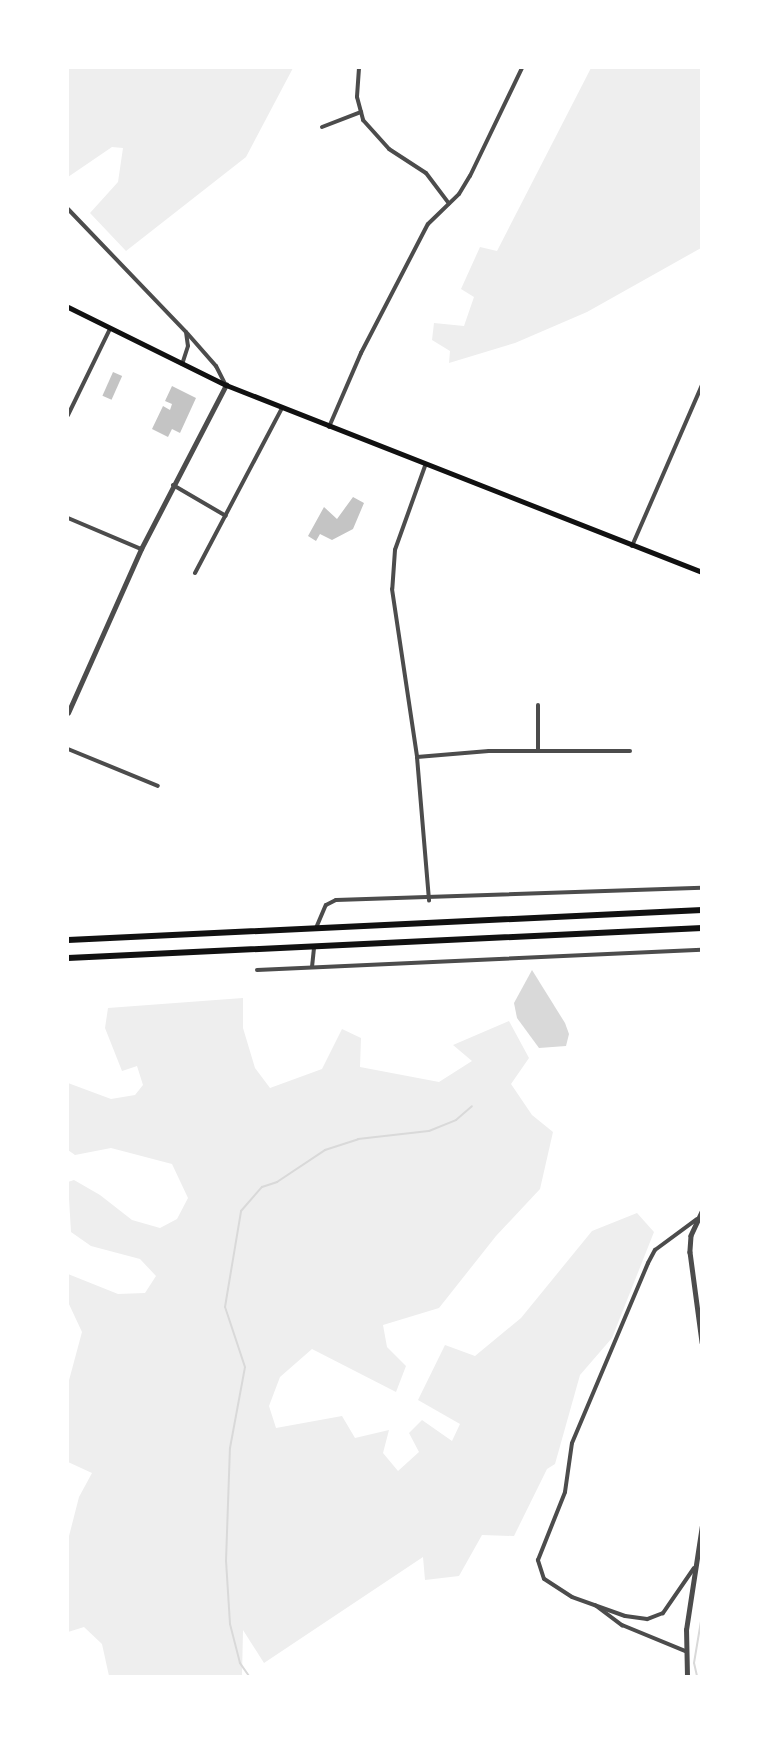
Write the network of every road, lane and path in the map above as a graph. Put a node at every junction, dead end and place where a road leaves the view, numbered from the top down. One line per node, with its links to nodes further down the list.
1 (359, 68): 3 (street)
2 (522, 68): 5 (street)
3 (361, 112): 4 (street); 5 (street)
4 (322, 127)
5 (449, 203): 15 (street)
6 (68, 209): 9 (street)
7 (68, 307): 8 (main road)
8 (110, 329): 10 (main road); 14 (street)
9 (186, 332): 10 (street); 11 (street)
10 (182, 364): 11 (main road)
11 (225, 385): 13 (main road); 17 (street)
12 (702, 385): 20 (street)
13 (282, 408): 15 (main road); 18 (street)
14 (68, 415)
15 (329, 427): 16 (main road)
16 (425, 466): 20 (main road); 29 (street)
17 (173, 485): 18 (street); 21 (street)
18 (226, 516): 23 (street)
19 (68, 518): 21 (street)
20 (632, 546): 22 (main road)
21 (141, 549): 25 (street)
22 (702, 572)
23 (195, 573)
24 (538, 705): 28 (street)
25 (68, 713)
26 (68, 749): 30 (street)
27 (630, 751): 28 (street)
28 (538, 752): 29 (street)
29 (417, 757): 32 (street)
30 (158, 786)
31 (702, 888): 32 (street)
32 (429, 900): 34 (street)
33 (702, 910): 34 (highway)
34 (316, 928): 36 (highway)
35 (702, 928): 37 (highway)
36 (68, 940)
37 (314, 946): 39 (highway); 40 (street)
38 (702, 950): 40 (street)
39 (68, 958)
40 (312, 967): 41 (street)
41 (257, 970)
42 (702, 1212): 43 (street)
43 (697, 1219): 44 (street); 47 (street)
44 (702, 1342)
45 (702, 1526): 46 (street)
46 (695, 1567): 47 (street); 48 (street)
47 (592, 1603): 48 (street)
48 (685, 1651): 49 (street)
49 (687, 1677)

